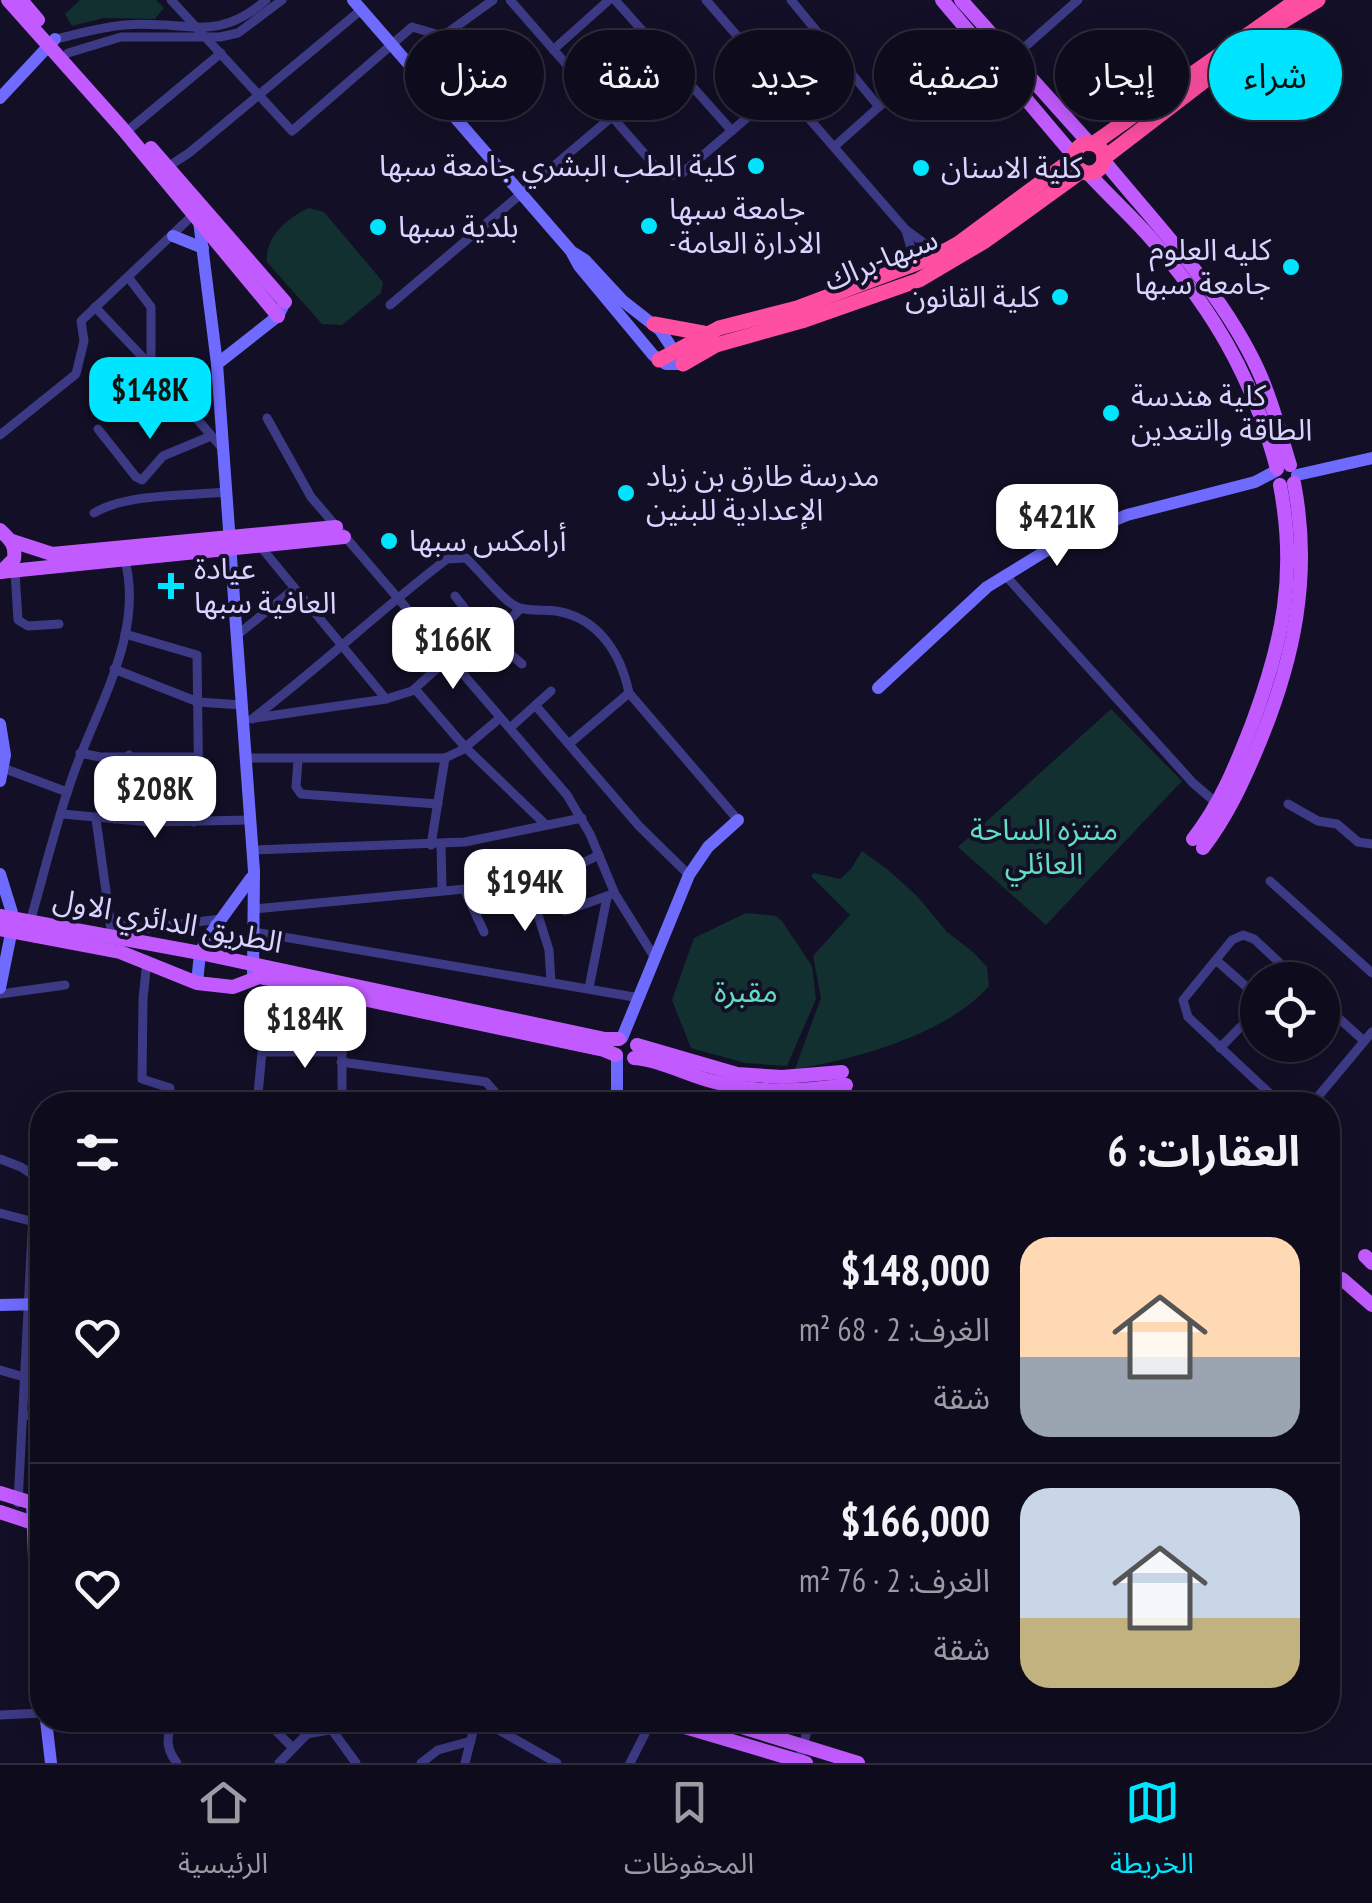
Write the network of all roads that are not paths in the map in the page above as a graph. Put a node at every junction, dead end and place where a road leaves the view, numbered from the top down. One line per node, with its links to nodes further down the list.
1 (8, 0): 25 (main road)
2 (21, 0): 25 (main road)
3 (171, 0): 18 (street)
4 (266, 0): 18 (street)
5 (282, 0): 23 (street)
6 (493, 0): 26 (street)
7 (510, 0): 27 (street)
8 (612, 0): 20 (street); 27 (street)
9 (706, 0): 21 (street)
10 (791, 0): 36 (street)
11 (942, 0): 19 (main road)
12 (961, 0): 22 (main road)
13 (1078, 0): 24 (street)
14 (1297, 0): 17 (highway)
15 (1318, 0): 17 (highway)
16 (357, 5): 26 (street); 34 (street)
17 (1275, 13): 45 (highway); 47 (highway)
18 (196, 27): 23 (street); 25 (street)
19 (966, 29)
20 (640, 30)
21 (733, 30)
22 (987, 30)
23 (204, 37): 28 (street); 29 (street)
24 (1035, 38)
25 (52, 42): 29 (main road); 31 (street)
26 (392, 44): 34 (street); 50 (street)
27 (554, 50): 30 (street)
28 (221, 53): 34 (street); 43 (street)
29 (65, 57): 31 (street); 43 (main road); 49 (main road)
30 (564, 62)
31 (32, 64): 35 (street)
32 (1035, 83): 45 (main road)
33 (695, 90): 44 (street)
34 (259, 93): 49 (street)
35 (0, 98)
36 (874, 100)
37 (874, 111): 46 (street)
38 (1035, 111): 48 (main road)
39 (609, 120): 50 (street)
40 (613, 120): 44 (street)
41 (744, 120): 44 (street)
42 (812, 120): 46 (street)
43 (132, 127): 49 (main road)
44 (732, 131)
45 (1092, 144): 47 (highway); 48 (highway)
46 (835, 146): 52 (street)
47 (1104, 159): 48 (highway); 73 (main road)
48 (1080, 165): 55 (highway, سبها-براك); 64 (highway, سبها-براك); 73 (main road)
49 (166, 173): 51 (main road)
50 (521, 194): 56 (street); 59 (street)
51 (200, 215): 53 (street); 54 (street); 61 (main road)
52 (905, 229): 55 (street); 57 (street)
53 (173, 236): 54 (street); 58 (street)
54 (203, 248): 65 (street)
55 (947, 249): 57 (highway, سبها-براك)
56 (572, 252): 62 (street); 64 (street)
57 (906, 268): 63 (highway, سبها-براك)
58 (128, 278): 60 (street); 66 (street)
59 (390, 305)
60 (96, 307): 66 (street); 69 (street)
61 (282, 309): 65 (street)
62 (654, 324): 63 (highway); 64 (street)
63 (707, 334): 64 (highway, سبها-براك)
64 (673, 360)
65 (217, 364): 71 (street)
66 (151, 366): 70 (street)
67 (267, 418): 76 (street)
68 (98, 429): 70 (street)
69 (0, 436)
70 (211, 436): 71 (street)
71 (223, 449): 74 (street)
72 (1372, 458): 73 (street)
73 (1285, 476): 82 (street); 120 (main road)
74 (226, 492): 75 (street); 78 (street)
75 (94, 513)
76 (340, 532): 78 (main road); 79 (main road); 84 (street)
77 (4, 534): 80 (main road); 81 (main road)
78 (230, 543): 79 (main road); 80 (main road); 90 (street)
79 (260, 546): 83 (street)
80 (123, 553): 81 (main road); 89 (street)
81 (5, 572): 87 (street)
82 (1005, 574): 96 (street); 120 (street)
83 (294, 588): 90 (street); 92 (street)
84 (399, 596): 86 (street); 92 (street); 93 (street)
85 (455, 596): 88 (street)
86 (520, 609): 91 (street); 99 (street)
87 (60, 624)
88 (481, 629): 91 (street); 93 (street)
89 (125, 634): 95 (street); 101 (street)
90 (236, 636): 102 (street)
91 (492, 638): 94 (street)
92 (344, 645): 100 (street); 105 (street)
93 (449, 659): 97 (street); 104 (street)
94 (522, 664)
95 (114, 668): 101 (street); 110 (street)
96 (878, 688)
97 (415, 689): 100 (street); 109 (street)
98 (551, 690): 103 (street)
99 (629, 693): 108 (street); 126 (street)
100 (386, 698): 105 (street)
101 (198, 702): 102 (street); 112 (street)
102 (242, 705): 105 (street)
103 (536, 706): 107 (street); 108 (street)
104 (500, 718): 107 (street); 109 (street)
105 (247, 720): 113 (street)
106 (0, 724): 116 (street)
107 (510, 728): 122 (street)
108 (570, 742): 135 (street)
109 (465, 747): 114 (street); 128 (street)
110 (80, 753): 111 (street); 117 (street)
111 (129, 755): 112 (street); 124 (street)
112 (198, 757): 127 (street)
113 (246, 758): 115 (street); 125 (street)
114 (445, 758): 115 (street); 118 (street)
115 (298, 760): 118 (street)
116 (2, 774): 117 (street)
117 (67, 792): 121 (street)
118 (438, 804): 131 (street)
119 (1288, 804): 130 (street)
120 (1222, 808): 129 (main road)
121 (62, 814): 123 (street); 144 (street)
122 (582, 818): 128 (street); 133 (street)
123 (96, 819): 124 (street); 147 (street)
124 (116, 819): 127 (street)
125 (250, 820): 127 (street); 132 (street)
126 (738, 820): 135 (street)
127 (194, 822)
128 (546, 825): 131 (street)
129 (1198, 844)
130 (1372, 844)
131 (436, 845): 132 (street); 140 (street)
132 (252, 850): 134 (street)
133 (598, 855): 137 (street); 141 (street)
134 (254, 871): 142 (street); 145 (street)
135 (689, 875): 151 (street)
136 (1270, 881): 156 (street)
137 (528, 882): 139 (street); 157 (street)
138 (1, 888): 146 (street)
139 (464, 889): 140 (street); 148 (street)
140 (442, 890): 142 (street)
141 (611, 895): 143 (street); 151 (street); 161 (street)
142 (254, 909): 149 (street)
143 (565, 911)
144 (30, 922): 146 (main road, الطريق الدائري الاول); 147 (main road, الطريق الدائري الاول)
145 (218, 922): 147 (street); 149 (street); 150 (street)
146 (5, 927): 152 (main road, الطريق الدائري الاول); 162 (street)
147 (111, 930): 150 (main road, الطريق الدائري الاول)
148 (484, 932)
149 (254, 935): 155 (street); 157 (street)
150 (200, 952): 155 (main road, الطريق الدائري الاول); 159 (street)
151 (655, 958): 164 (street)
152 (148, 960): 159 (main road, الطريق الدائري الاول); 173 (street)
153 (1216, 960): 154 (street); 158 (street); 169 (street)
154 (1276, 962)
155 (253, 971): 159 (main road, الطريق الدائري الاول); 163 (main road, الطريق الدائري الاول); 170 (main road, الطريق الدائري الاول)
156 (1372, 973)
157 (551, 982): 161 (street)
158 (1240, 982)
159 (197, 983)
160 (65, 985): 162 (street)
161 (589, 988): 164 (street)
162 (0, 991)
163 (348, 998): 170 (main road, الطريق الدائري الاول); 171 (street)
164 (639, 1001): 170 (street)
165 (1340, 1019): 168 (street)
166 (1240, 1027): 169 (street)
167 (1372, 1032): 168 (street)
168 (1364, 1041): 180 (street)
169 (1220, 1048): 179 (street)
170 (627, 1049): 172 (main road, الطريق الدائري الاول); 177 (street)
171 (342, 1057): 174 (street); 175 (street); 176 (street)
172 (844, 1078): 178 (street)
173 (170, 1092)
174 (258, 1092)
175 (342, 1092)
176 (494, 1092)
177 (619, 1092)
178 (848, 1092)
179 (1268, 1092)
180 (1322, 1092)
181 (0, 1159): 182 (street)
182 (30, 1174)
183 (0, 1213): 184 (street)
184 (30, 1221)
185 (1342, 1279): 186 (main road)
186 (1372, 1304)
187 (0, 1305): 188 (street)
188 (30, 1305)
189 (30, 1341): 191 (street)
190 (0, 1370): 191 (street)
191 (24, 1377): 192 (street)
192 (22, 1415): 193 (street); 195 (street)
193 (30, 1415)
194 (0, 1492): 196 (main road)
195 (30, 1492)
196 (30, 1502)
197 (30, 1503): 199 (street)
198 (0, 1512): 199 (main road)
199 (16, 1517): 200 (main road)
200 (30, 1522)
201 (30, 1714): 202 (street)
202 (0, 1715)
203 (47, 1732): 217 (street)
204 (170, 1732): 218 (street)
205 (277, 1732): 215 (street)
206 (320, 1732): 215 (street)
207 (333, 1732): 220 (street)
208 (474, 1732): 214 (street)
209 (495, 1732): 223 (street)
210 (646, 1732): 224 (street)
211 (707, 1732): 216 (main road)
212 (746, 1732): 216 (main road)
213 (808, 1732): 216 (street)
214 (471, 1741): 221 (street); 222 (street)
215 (292, 1747): 219 (street)
216 (803, 1757): 225 (main road)
217 (51, 1763)
218 (177, 1763)
219 (279, 1763)
220 (356, 1763)
221 (422, 1763)
222 (465, 1763)
223 (557, 1763)
224 (630, 1763)
225 (858, 1763)

